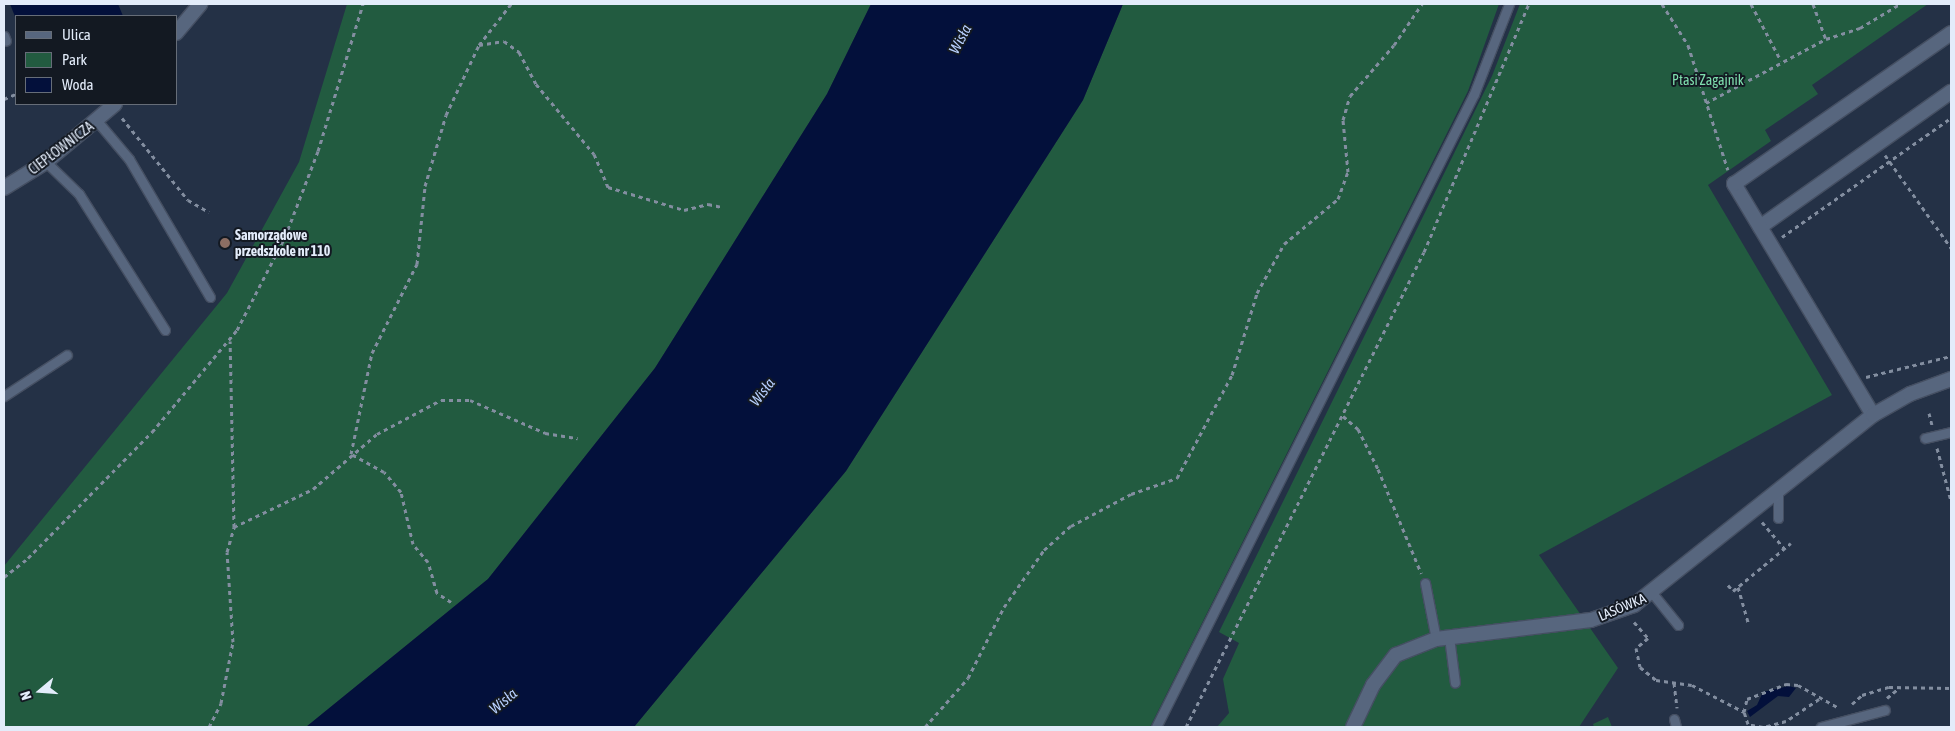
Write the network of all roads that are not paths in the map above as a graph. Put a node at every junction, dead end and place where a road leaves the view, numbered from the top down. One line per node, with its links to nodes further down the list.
1 (200, 4): 3 (street)
2 (1509, 4): 28 (lane)
3 (178, 31)
4 (1951, 33): 10 (street)
5 (1951, 92): 10 (street)
6 (114, 105): 7 (street, CIEPŁOWNICZA)
7 (97, 121): 8 (street, CIEPŁOWNICZA); 11 (lane)
8 (46, 162): 9 (street, CIEPŁOWNICZA); 12 (lane)
9 (4, 188)
10 (1760, 227): 16 (street)
11 (210, 297)
12 (165, 330)
13 (67, 355): 15 (lane)
14 (1951, 380): 16 (street, LASÓWKA)
15 (4, 396)
16 (1873, 415): 19 (street, LASÓWKA)
17 (1951, 432): 18 (lane)
18 (1925, 438)
19 (1778, 494): 20 (lane); 22 (street, LASÓWKA)
20 (1778, 518)
21 (1425, 583): 24 (lane)
22 (1653, 594): 23 (lane); 24 (street, LASÓWKA)
23 (1678, 625)
24 (1442, 638): 25 (lane); 29 (street, LASÓWKA)
25 (1455, 683)
26 (1885, 710): 27 (lane)
27 (1842, 725): 30 (lane)
28 (1156, 727)
29 (1353, 727)
30 (1821, 727)

